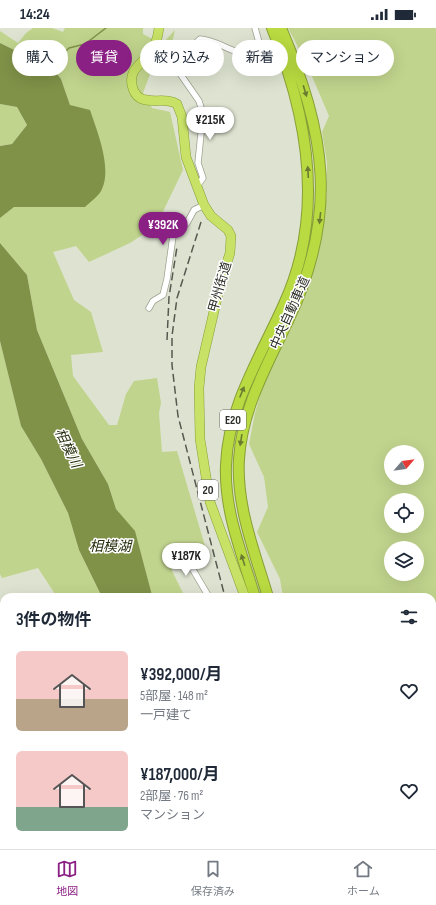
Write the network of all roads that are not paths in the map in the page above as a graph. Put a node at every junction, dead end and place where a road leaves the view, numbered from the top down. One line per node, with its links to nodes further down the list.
1 (159, 28): 5 (highway, 甲州街道 / 20)
2 (255, 28): 5 (street)
3 (272, 28): 11 (highway, 中央自動車道 / E20, one-way to 3)
4 (281, 28): 12 (highway, 中央自動車道 / E20, one-way to 12)
5 (197, 186): 6 (highway, 甲州街道 / 20)
6 (204, 205): 7 (street); 10 (highway, 甲州街道 / 20)
7 (149, 308)
8 (191, 551): 9 (street)
9 (207, 593)
10 (244, 593)
11 (254, 593)
12 (267, 593)

